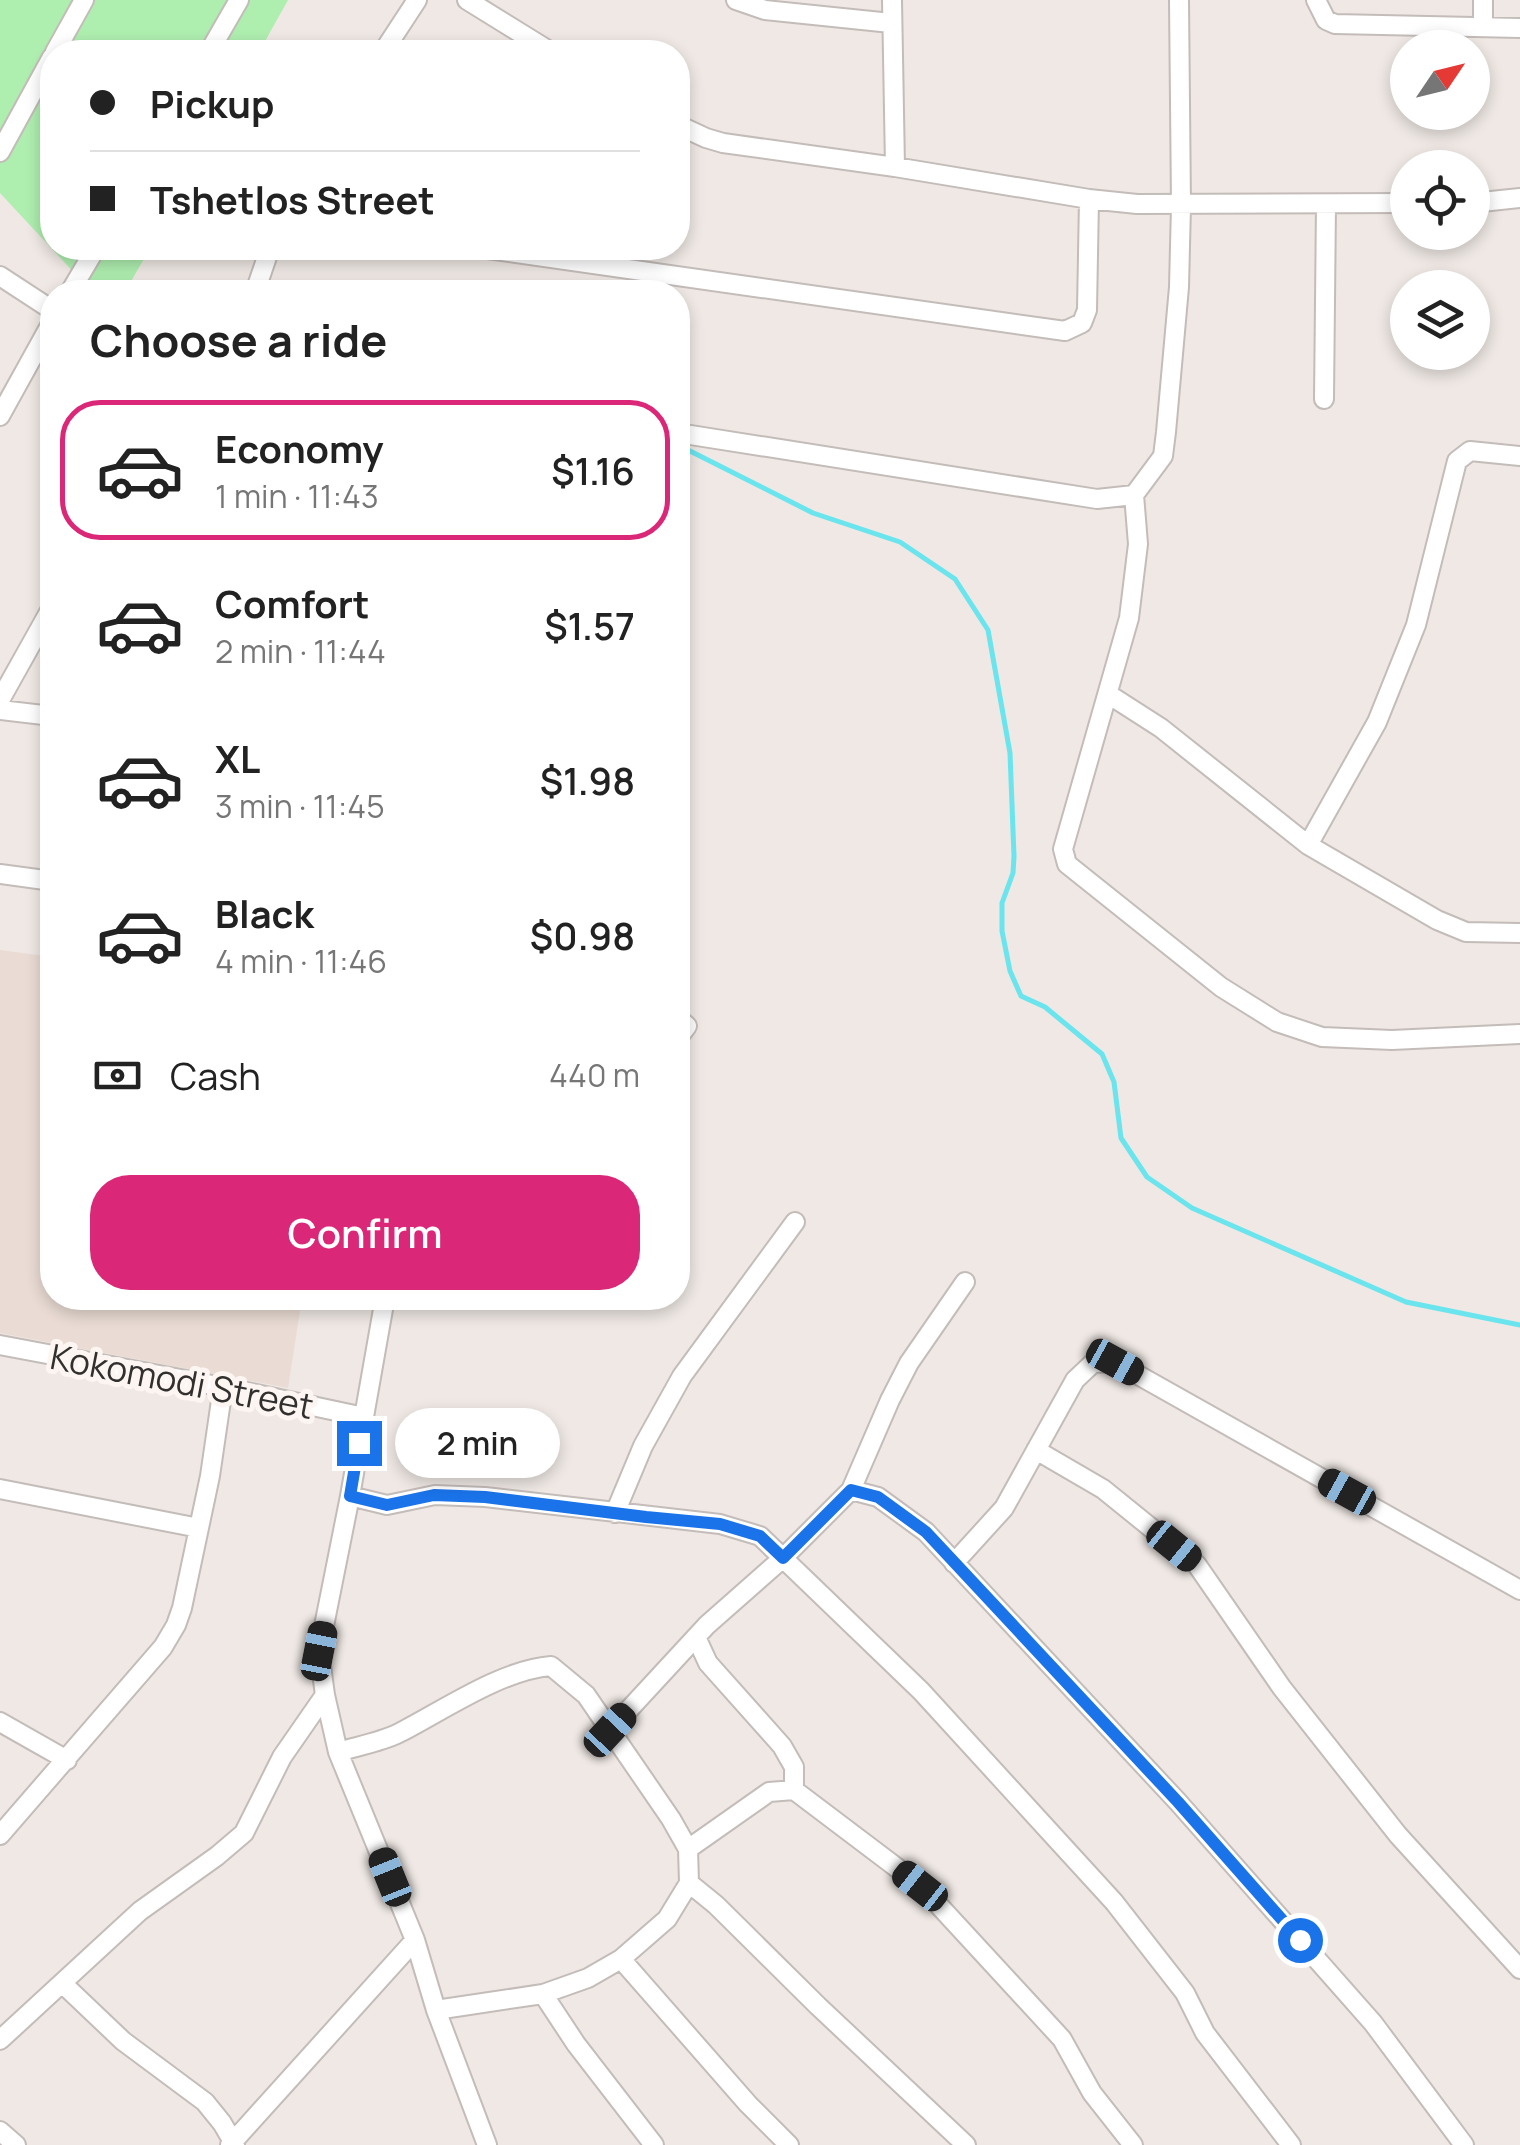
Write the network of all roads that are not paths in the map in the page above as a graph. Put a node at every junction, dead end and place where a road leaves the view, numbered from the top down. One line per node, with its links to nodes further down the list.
1 (84, 0): 13 (street)
2 (239, 0): 14 (street)
3 (416, 0): 15 (street)
4 (468, 0): 16 (street)
5 (736, 0): 10 (street)
6 (892, 0): 10 (street)
7 (1180, 0): 26 (street)
8 (1316, 0): 11 (street)
9 (1483, 0): 11 (street)
10 (891, 23): 20 (street)
11 (1483, 27): 12 (street)
12 (1520, 28)
13 (62, 40)
14 (216, 40)
15 (391, 40)
16 (532, 40)
17 (40, 80): 19 (street)
18 (690, 131): 20 (street)
19 (0, 152)
20 (895, 168): 22 (street)
21 (1520, 198): 23 (street)
22 (1088, 199): 26 (street); 30 (street)
23 (1490, 201)
24 (1326, 204): 25 (street); 26 (street); 33 (street)
25 (1390, 204)
26 (1181, 206): 37 (street)
27 (544, 260): 29 (street)
28 (0, 276): 31 (street)
29 (651, 280)
30 (690, 286)
31 (40, 301)
32 (40, 344): 34 (street)
33 (1324, 399)
34 (0, 416)
35 (690, 434): 37 (street)
36 (1520, 456): 43 (street)
37 (1134, 495): 39 (street)
38 (40, 628): 40 (street)
39 (1108, 694): 43 (street); 47 (street)
40 (0, 700)
41 (0, 710): 42 (street)
42 (40, 715)
43 (1308, 845): 46 (street)
44 (0, 874): 45 (street)
45 (40, 879)
46 (1520, 933)
47 (1520, 1034)
48 (795, 1222): 58 (street)
49 (965, 1282): 56 (street)
50 (382, 1310): 53 (street)
51 (0, 1346): 52 (street, Kokomodi Street)
52 (222, 1387): 53 (street, Kokomodi Street); 59 (street)
53 (364, 1417): 57 (street)
54 (1036, 1450): 61 (street); 62 (street); 75 (street)
55 (0, 1489): 59 (street)
56 (851, 1490): 60 (street); 61 (street)
57 (350, 1496): 58 (street); 64 (street)
58 (615, 1513): 60 (street)
59 (199, 1528): 68 (street)
60 (783, 1558): 63 (street); 88 (street)
61 (954, 1562): 89 (street)
62 (1520, 1590)
63 (696, 1636): 66 (street); 69 (street)
64 (325, 1695): 67 (street); 76 (street)
65 (0, 1722): 68 (street)
66 (610, 1730): 67 (street); 71 (street)
67 (338, 1752): 73 (street)
68 (67, 1760): 70 (street)
69 (794, 1790): 71 (street); 87 (street)
70 (0, 1835)
71 (688, 1849): 72 (street)
72 (689, 1882): 74 (street); 86 (street)
73 (415, 1940): 78 (street); 81 (street)
74 (621, 1959): 77 (street); 85 (street)
75 (1520, 1969)
76 (62, 1984): 79 (street); 81 (street)
77 (543, 1994): 78 (street); 84 (street)
78 (436, 2010): 83 (street)
79 (0, 2040)
80 (0, 2131): 82 (street)
81 (232, 2144)
82 (16, 2145)
83 (486, 2145)
84 (654, 2145)
85 (789, 2145)
86 (966, 2145)
87 (1134, 2145)
88 (1291, 2145)
89 (1464, 2145)

